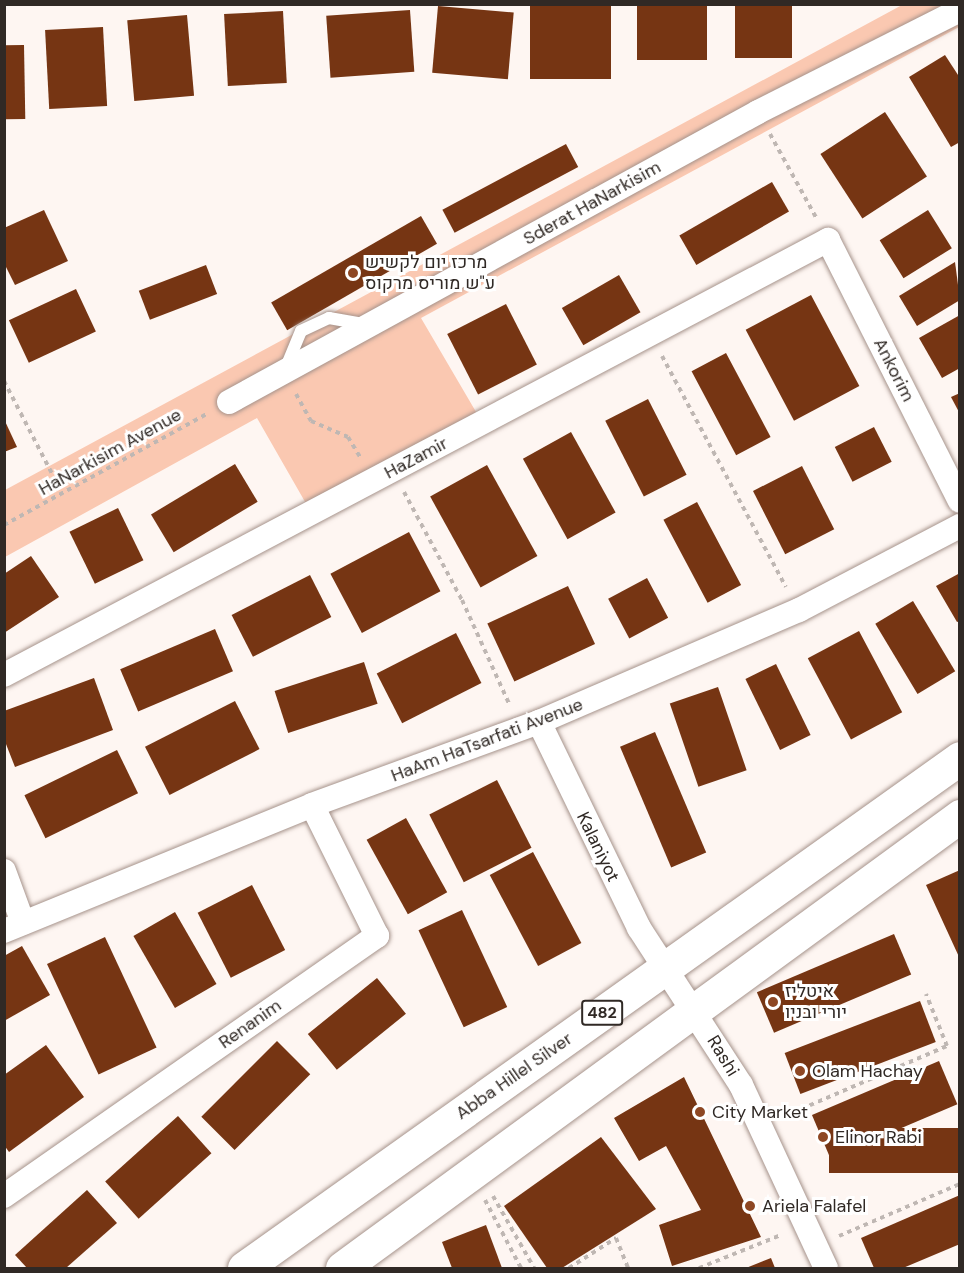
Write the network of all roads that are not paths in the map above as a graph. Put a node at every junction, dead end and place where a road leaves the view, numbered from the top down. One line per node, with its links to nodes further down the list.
1 (960, 10): 3 (street, Sderat HaNarkisim)
2 (828, 240): 4 (street, Ankorim); 6 (street, HaZamir)
3 (229, 402)
4 (960, 501)
5 (960, 526): 7 (street, HaAm HaTsarfati Avenue)
6 (4, 675)
7 (530, 726): 9 (street, HaAm HaTsarfati Avenue); 13 (street, Kalaniyot)
8 (960, 758): 13 (main road, Abba Hillel Silver / 482)
9 (312, 805): 12 (street, HaAm HaTsarfati Avenue); 15 (street, Renanim)
10 (960, 816): 14 (main road, 482)
11 (4, 871): 12 (street)
12 (14, 927)
13 (666, 969): 14 (street, Kalaniyot); 16 (main road, Abba Hillel Silver / 482)
14 (693, 1007): 17 (main road, 482); 18 (street, Rashi)
15 (4, 1196)
16 (244, 1269)
17 (342, 1269)
18 (825, 1269)

